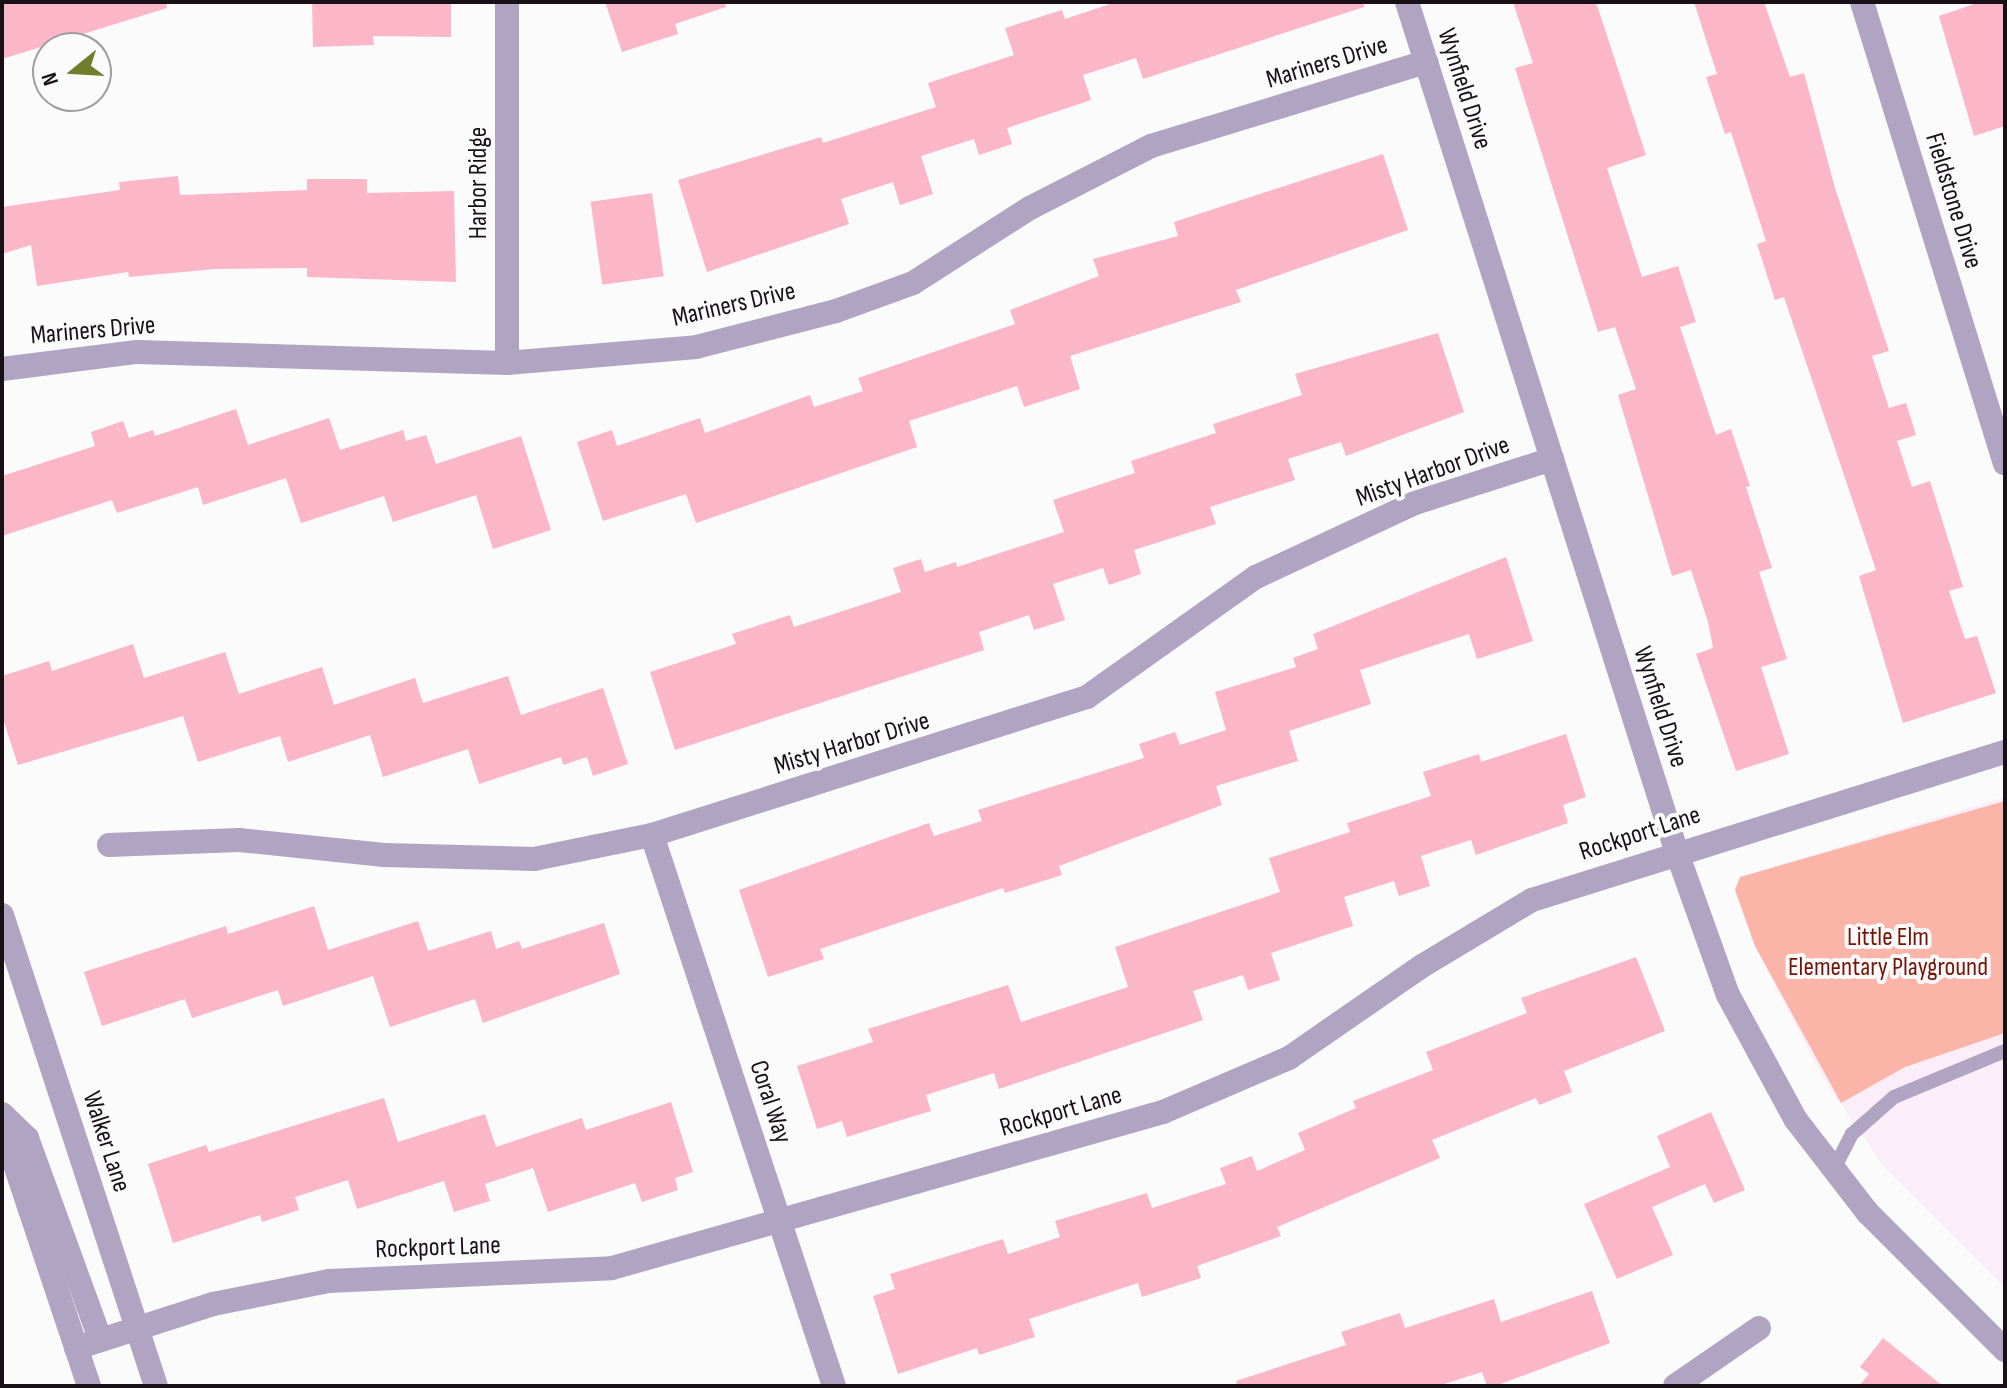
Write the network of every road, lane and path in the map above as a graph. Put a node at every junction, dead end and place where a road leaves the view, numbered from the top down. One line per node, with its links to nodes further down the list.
1 (507, 2): 5 (street, Harbor Ridge)
2 (1407, 2): 4 (street, Wynfield Drive)
3 (1862, 2): 8 (street, Fieldstone Drive)
4 (1426, 62): 5 (street, Mariners Drive); 7 (street, Wynfield Drive)
5 (507, 363): 6 (street, Mariners Drive)
6 (2, 369)
7 (1552, 459): 10 (street, Misty Harbor Drive); 12 (street, Wynfield Drive)
8 (2005, 463)
9 (2005, 752): 12 (street, Rockport Lane)
10 (652, 835): 11 (street, Misty Harbor Drive); 18 (street, Coral Way)
11 (109, 845)
12 (1676, 850): 17 (street, Wynfield Drive); 18 (street, Rockport Lane)
13 (2, 915): 19 (street, Walker Lane)
14 (2005, 1051): 17 (lane)
15 (2, 1114): 21 (street)
16 (2, 1126): 22 (street)
17 (1834, 1169): 23 (street, Wynfield Drive)
18 (781, 1223): 19 (street, Rockport Lane); 26 (street, Coral Way)
19 (136, 1325): 21 (street, Rockport Lane); 25 (street, Walker Lane)
20 (1759, 1328): 27 (street)
21 (100, 1339): 22 (street, Rockport Lane)
22 (76, 1348): 24 (street)
23 (2005, 1350)
24 (89, 1386)
25 (156, 1386)
26 (834, 1386)
27 (1675, 1386)

